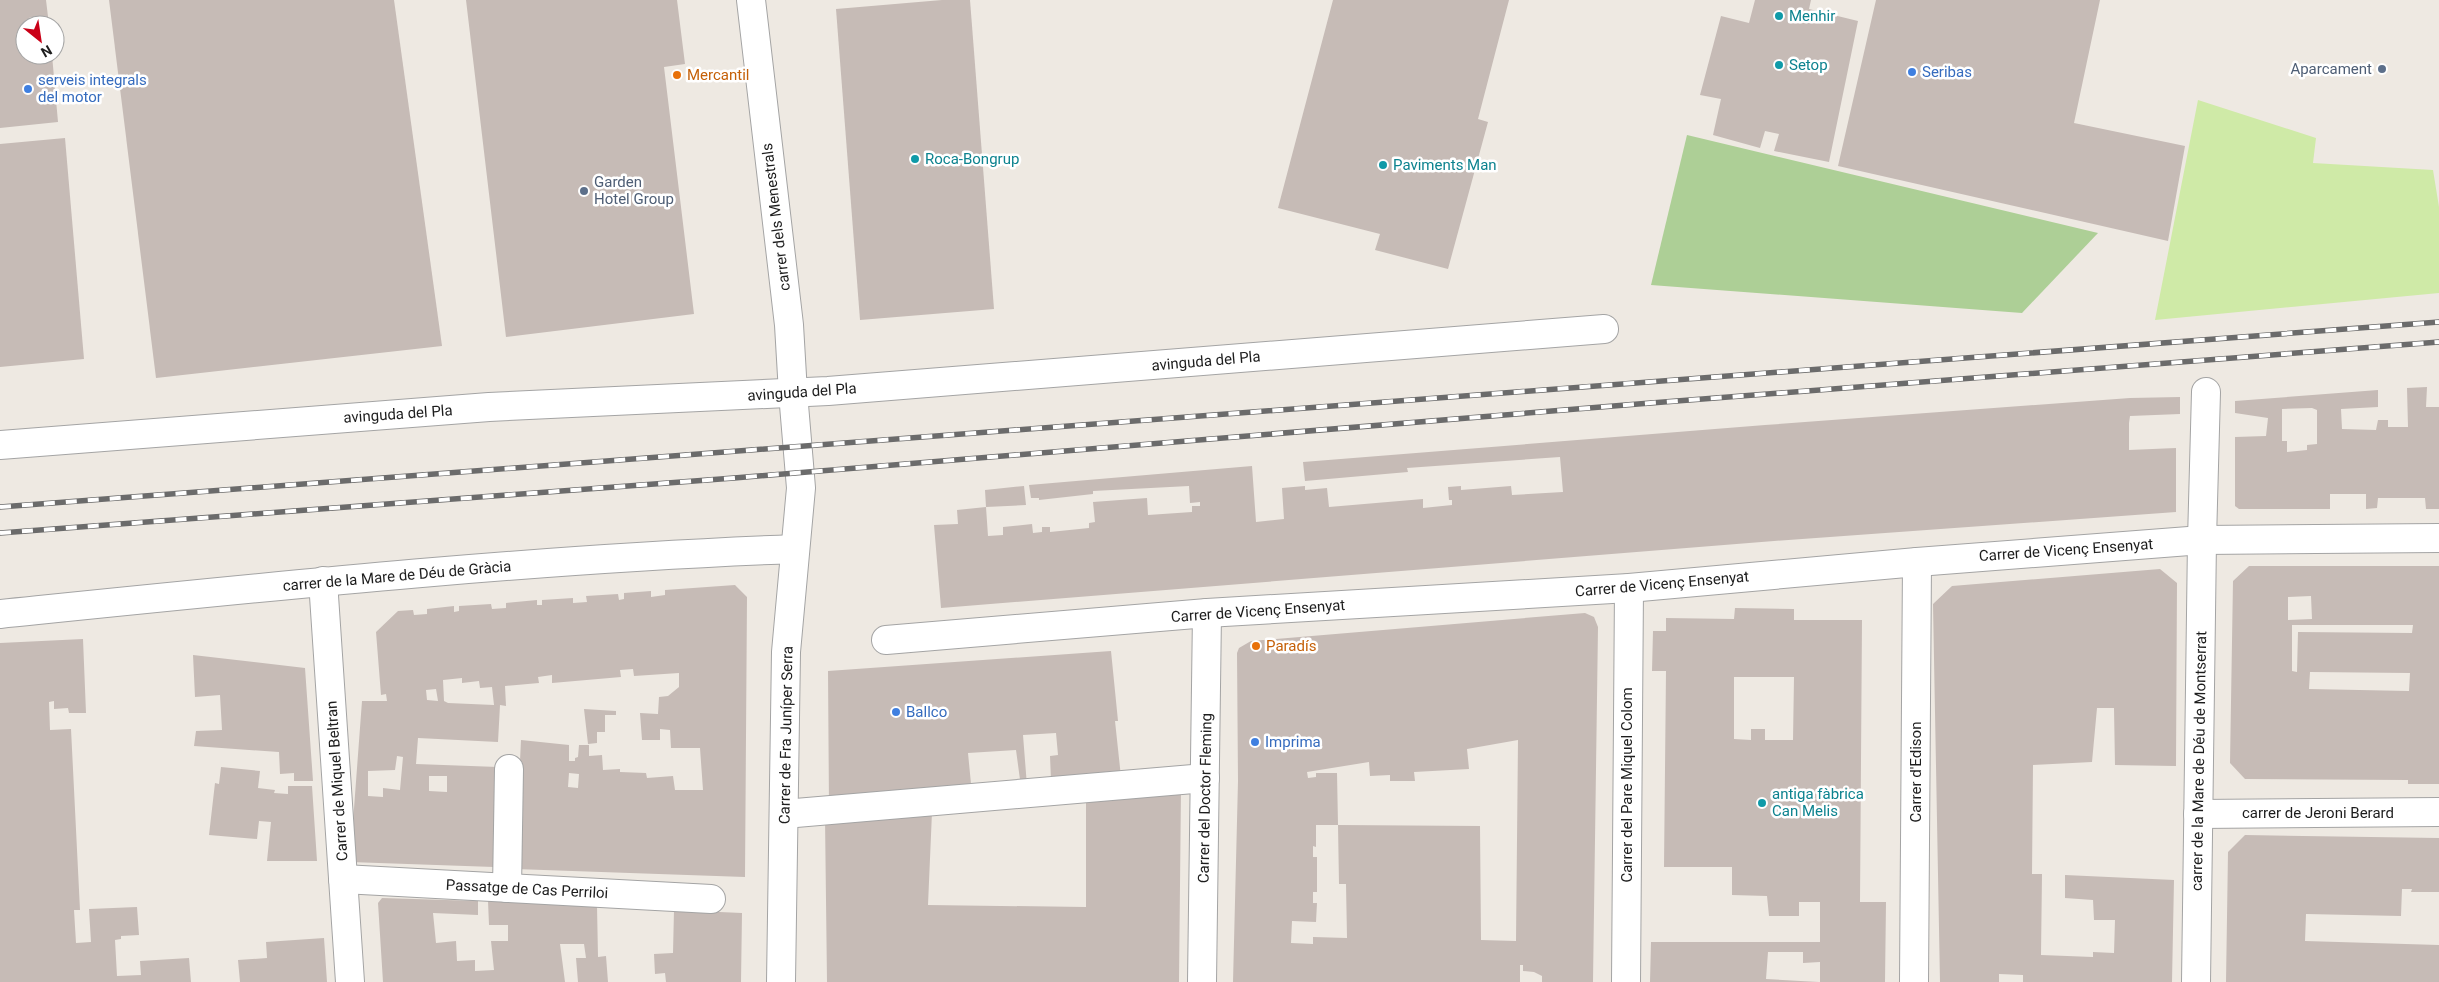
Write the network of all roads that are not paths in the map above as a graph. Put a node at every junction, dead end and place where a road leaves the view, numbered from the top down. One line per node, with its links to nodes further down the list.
1 (751, 0): 4 (street, carrer dels Menestrals)
2 (1604, 328): 4 (street, avinguda del Pla)
3 (2206, 392): 8 (street, carrer de la Mare de Déu de Montserrat)
4 (792, 394): 5 (street, avinguda del Pla); 6 (street, carrer dels Menestrals)
5 (0, 445)
6 (802, 488): 9 (street, Carrer de Fra Juníper Serra)
7 (2439, 538): 8 (street, Carrer de Vicenç Ensenyat)
8 (2202, 540): 10 (street, Carrer de Vicenç Ensenyat); 20 (street, carrer de la Mare de Déu de Montserrat)
9 (795, 549): 11 (street, carrer de la Mare de Déu de Gràcia); 19 (street, Carrer de Fra Juníper Serra)
10 (1917, 562): 12 (street, Carrer de Vicenç Ensenyat); 28 (street, Carrer d'Edison)
11 (323, 581): 13 (street, carrer de la Mare de Déu de Gràcia); 21 (street, Carrer de Miquel Beltran)
12 (1629, 588): 14 (street, Carrer de Vicenç Ensenyat); 27 (street, Carrer del Pare Miquel Colom)
13 (0, 614)
14 (1207, 614): 15 (street, Carrer de Vicenç Ensenyat); 17 (street, Carrer del Doctor Fleming)
15 (886, 640)
16 (509, 769): 22 (street)
17 (1205, 778): 19 (street); 26 (street, Carrer del Doctor Fleming)
18 (2439, 812): 20 (street, carrer de Jeroni Berard)
19 (784, 814): 25 (street, Carrer de Fra Juníper Serra)
20 (2198, 814): 29 (street, carrer de la Mare de Déu de Montserrat)
21 (343, 879): 22 (street, Passatge de Cas Perriloi); 24 (street, Carrer de Miquel Beltran)
22 (507, 888): 23 (street, Passatge de Cas Perriloi)
23 (711, 899)
24 (350, 982)
25 (781, 982)
26 (1202, 982)
27 (1626, 982)
28 (1914, 982)
29 (2196, 982)

